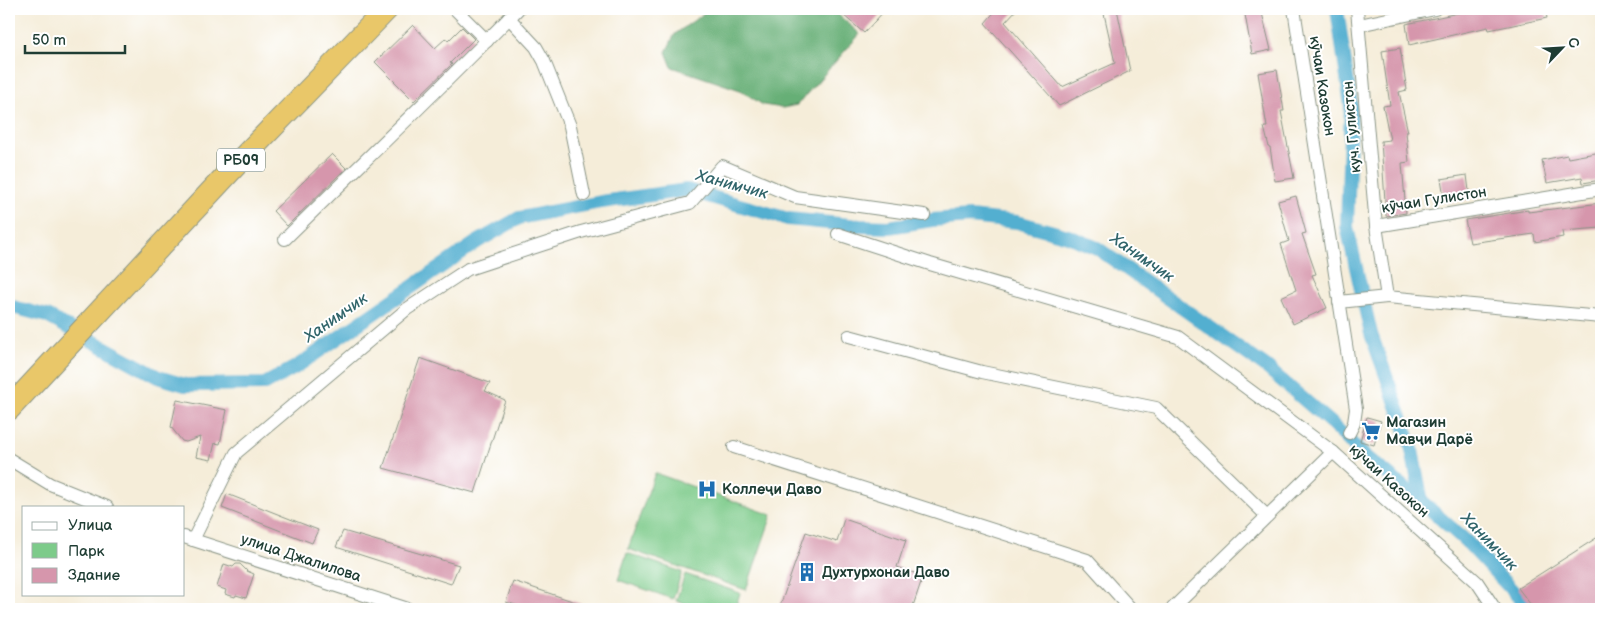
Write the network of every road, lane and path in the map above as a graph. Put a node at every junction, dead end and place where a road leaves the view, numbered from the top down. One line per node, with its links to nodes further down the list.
1 (387, 9): 19 (highway, РБ09)
2 (455, 9): 8 (street)
3 (1294, 9): 16 (street, кӯчаи Казокон)
4 (1357, 9): 7 (street)
5 (1435, 9): 7 (street)
6 (514, 13): 8 (street); 10 (street)
7 (1359, 25): 12 (street, куч. Гулистон)
8 (487, 41): 14 (street)
9 (1601, 189): 12 (street, кӯчаи Гулистон)
10 (584, 195)
11 (924, 215): 26 (street)
12 (1376, 226): 15 (street, кӯчаи Гулистон)
13 (838, 234): 22 (street)
14 (285, 239)
15 (1387, 297): 16 (street); 17 (street)
16 (1339, 302): 20 (street, кӯчаи Казокон)
17 (1601, 317)
18 (849, 336): 25 (street)
19 (9, 409)
20 (1349, 433)
21 (734, 447): 28 (street)
22 (1333, 452): 25 (street, кӯчаи Казокон); 30 (street, кӯчаи Казокон)
23 (9, 459): 24 (street)
24 (105, 506)
25 (1267, 516): 29 (street, кӯчаи Казокон)
26 (188, 538): 27 (street, улица Джалилова)
27 (408, 609)
28 (1131, 609)
29 (1172, 609)
30 (1495, 609)

